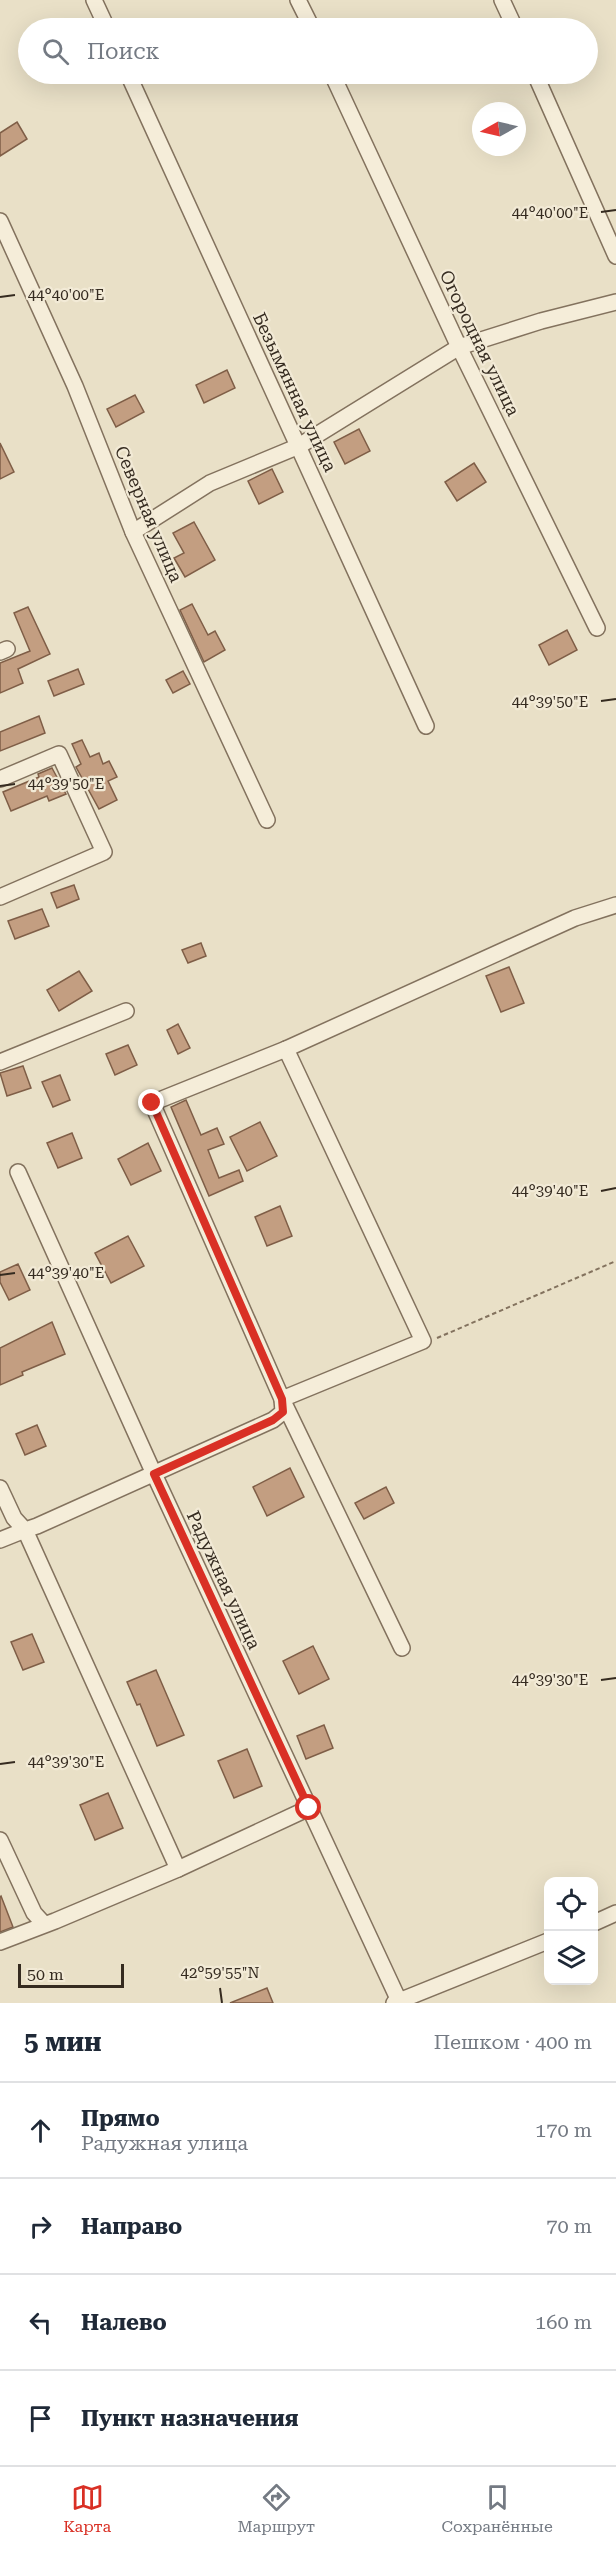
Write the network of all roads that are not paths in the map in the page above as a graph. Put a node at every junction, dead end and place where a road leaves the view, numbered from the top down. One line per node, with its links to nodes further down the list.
1 (94, 0): 4 (street)
2 (298, 0): 5 (street)
3 (502, 0): 6 (street)
4 (102, 18)
5 (307, 18)
6 (510, 18)
7 (133, 84): 14 (street, Безымянная улица)
8 (337, 84): 13 (street, Огородная улица)
9 (539, 84): 11 (street)
10 (0, 221): 15 (street, Северная улица)
11 (616, 256)
12 (616, 302): 13 (street)
13 (459, 347): 14 (street); 16 (street, Огородная улица)
14 (299, 446): 15 (street); 17 (street, Безымянная улица)
15 (133, 532): 19 (street, Северная улица)
16 (597, 628)
17 (426, 726)
18 (0, 778): 20 (street)
19 (267, 820)
20 (0, 897)
21 (616, 905): 23 (street)
22 (126, 1011): 24 (street)
23 (286, 1049): 26 (street); 26 (street)
24 (0, 1062)
25 (18, 1172): 27 (street, Радужная улица)
26 (282, 1399): 27 (street); 31 (street)
27 (154, 1474): 29 (street); 32 (street, Радужная улица)
28 (0, 1488): 29 (street)
29 (25, 1530): 30 (street); 34 (street)
30 (0, 1540)
31 (402, 1648)
32 (309, 1808): 34 (street); 40 (street, Радужная улица)
33 (0, 1840): 37 (street)
34 (178, 1869): 37 (street)
35 (616, 1913): 36 (street)
36 (598, 1921)
37 (44, 1924): 38 (street)
38 (0, 1942)
39 (544, 1943): 40 (street)
40 (398, 2002)

